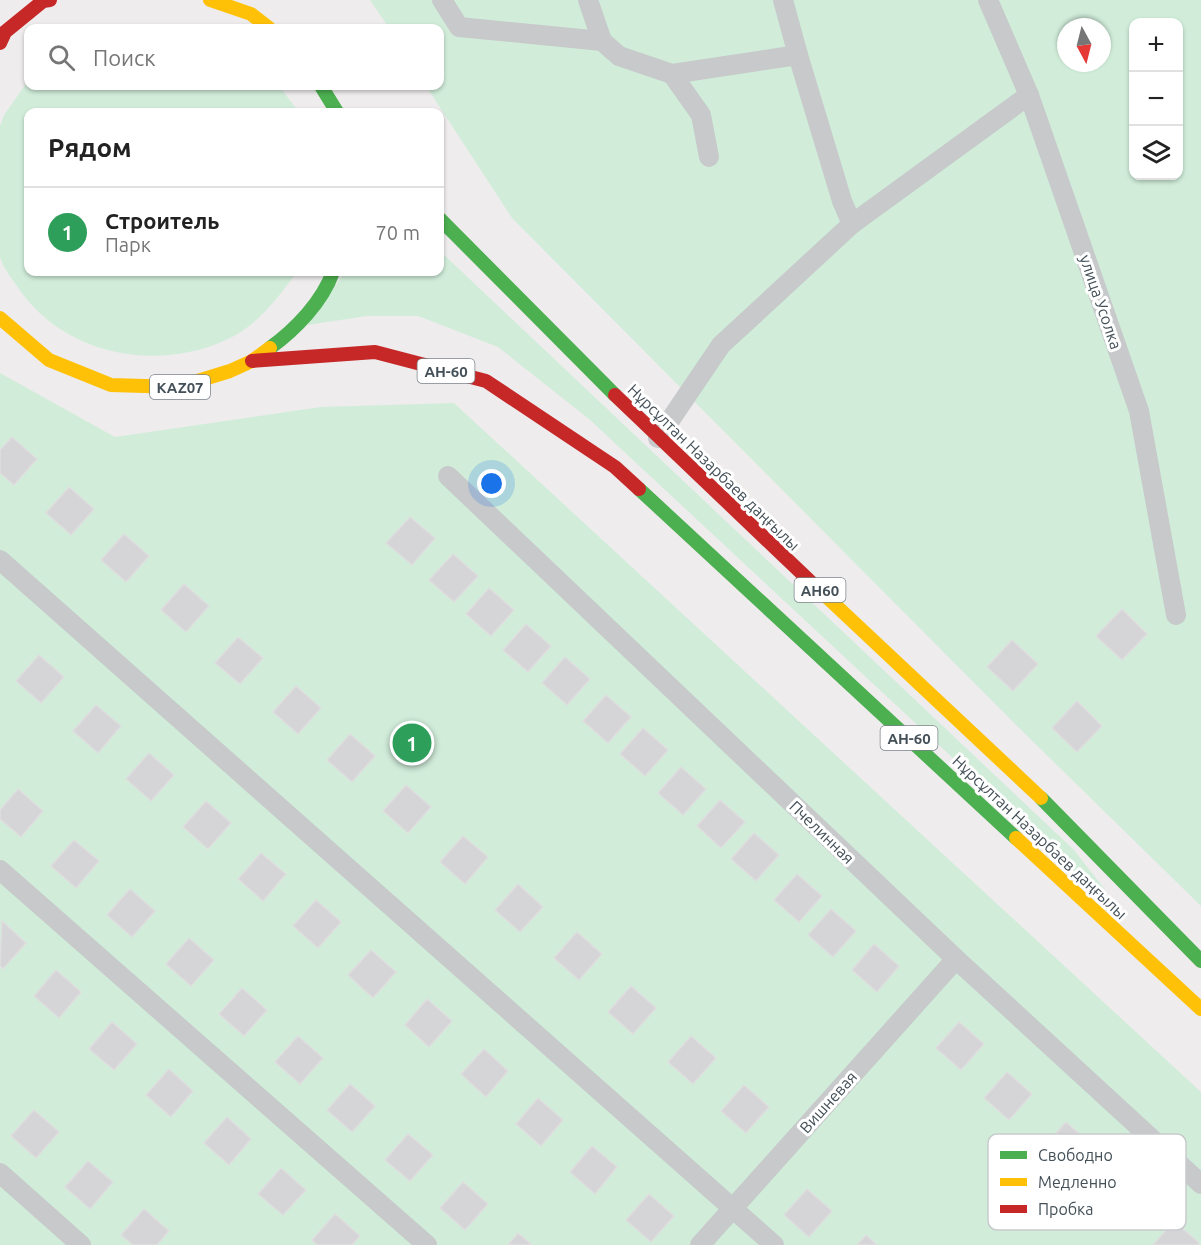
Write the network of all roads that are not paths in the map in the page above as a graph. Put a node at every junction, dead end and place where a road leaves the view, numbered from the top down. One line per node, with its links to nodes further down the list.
1 (46, 0): 9 (main road)
2 (210, 0): 7 (main road)
3 (442, 0): 8 (street)
4 (588, 0): 8 (street)
5 (783, 0): 10 (street)
6 (988, 0): 13 (street, улица Усолка)
7 (263, 24)
8 (602, 41): 11 (street)
9 (0, 43)
10 (798, 55): 11 (street); 17 (street)
11 (672, 74): 15 (street)
12 (323, 90): 14 (main road)
13 (1029, 95): 17 (street); 24 (street, улица Усолка)
14 (335, 108)
15 (709, 157)
16 (444, 223): 21 (main road, Нұрсұлтан Назарбаев даңғылы / АН60)
17 (852, 224): 21 (street)
18 (332, 276): 20 (main road, KAZ07)
19 (0, 318): 20 (main road, KAZ07)
20 (252, 361): 28 (main road, Нұрсұлтан Назарбаев даңғылы / АН-60)
21 (657, 438): 27 (main road, Нұрсұлтан Назарбаев даңғылы / АН60)
22 (448, 476): 26 (street, Пчелинная)
23 (0, 560): 33 (street)
24 (1176, 615)
25 (0, 870): 35 (street)
26 (956, 959): 29 (street, Пчелинная); 33 (street, Вишневая)
27 (1201, 961)
28 (1201, 1009)
29 (1147, 1134)
30 (1186, 1170): 32 (street, Пчелинная)
31 (0, 1173): 34 (street)
32 (1201, 1184)
33 (732, 1209): 36 (street, Вишневая); 37 (street)
34 (81, 1245)
35 (428, 1245)
36 (700, 1245)
37 (774, 1245)

